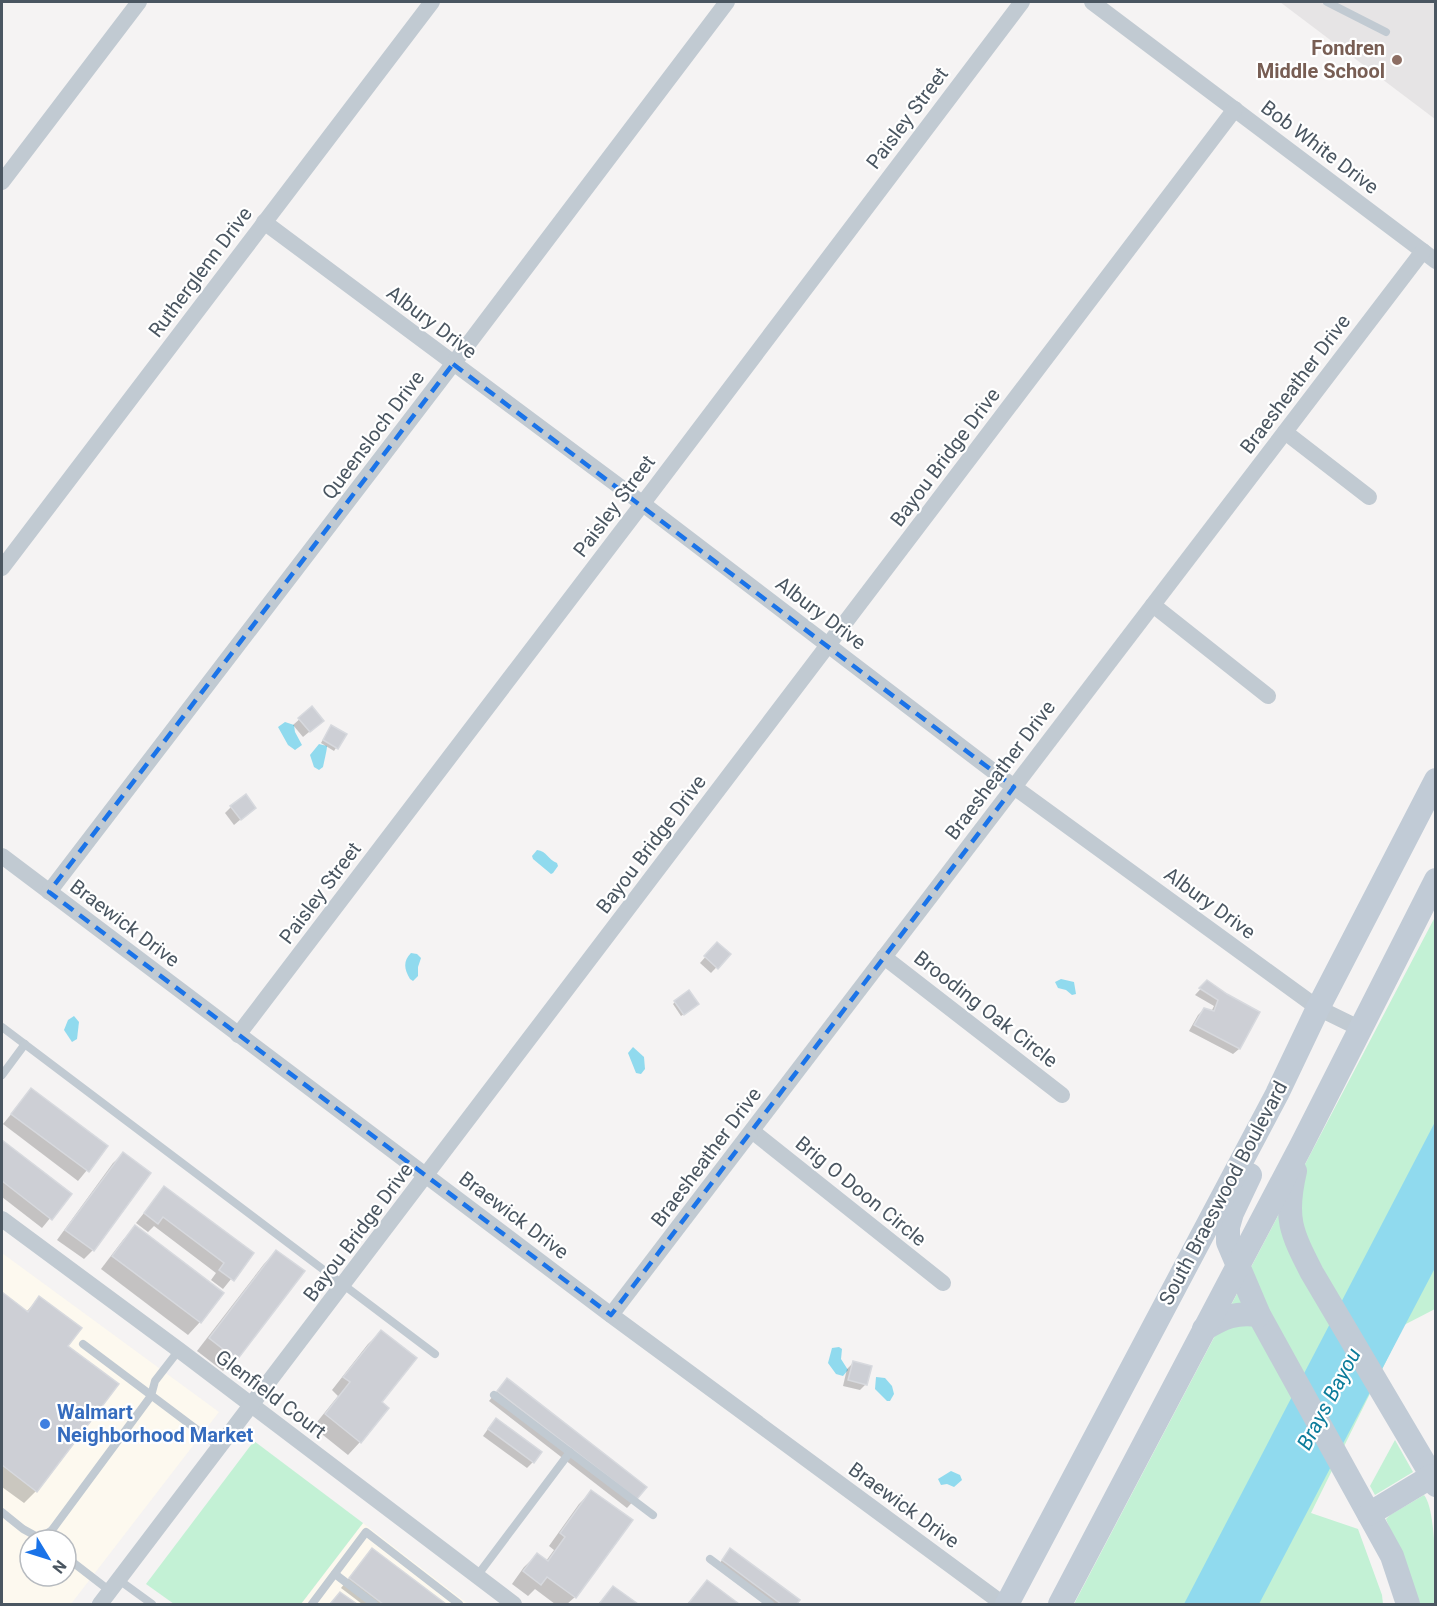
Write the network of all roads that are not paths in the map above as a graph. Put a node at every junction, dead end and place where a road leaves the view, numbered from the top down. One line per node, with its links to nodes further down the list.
1 (139, 2): 9 (street)
2 (432, 2): 10 (street, Rutherglenn Drive)
3 (727, 2): 12 (street, Queensloch Drive)
4 (1022, 2): 15 (street, Paisley Street)
5 (1092, 2): 8 (street, Bob White Drive)
6 (1327, 2): 7 (lane)
7 (1386, 32)
8 (1235, 109): 11 (street, Bob White Drive); 19 (street, Bayou Bridge Drive)
9 (2, 182)
10 (264, 222): 12 (street, Albury Drive); 16 (street, Rutherglenn Drive)
11 (1429, 256): 13 (street, Braesheather Drive)
12 (453, 364): 15 (street, Albury Drive); 25 (street, Queensloch Drive)
13 (1285, 432): 14 (street); 18 (street, Braesheather Drive)
14 (1369, 497)
15 (643, 504): 19 (street, Albury Drive); 30 (street, Paisley Street)
16 (7, 548): 17 (street, Rutherglenn Drive)
17 (2, 568)
18 (1153, 605): 20 (street); 22 (street, Braesheather Drive)
19 (828, 645): 22 (street, Albury Drive); 37 (street, Bayou Bridge Drive)
20 (1268, 696)
21 (1436, 780): 27 (main road, South Braeswood Boulevard)
22 (1014, 787): 26 (street, Braesheather Drive); 27 (street, Albury Drive)
23 (2, 856): 25 (street, Braewick Drive)
24 (1436, 880): 29 (main road)
25 (49, 892): 30 (street, Braewick Drive)
26 (884, 957): 34 (street, Brooding Oak Circle); 35 (street, Braesheather Drive)
27 (1318, 1008): 29 (street, Albury Drive); 33 (main road, South Braeswood Boulevard)
28 (2, 1027): 31 (lane)
29 (1359, 1028): 36 (main road)
30 (238, 1035): 37 (street, Braewick Drive)
31 (25, 1044): 32 (lane); 41 (lane)
32 (2, 1076)
33 (1277, 1094): 39 (main road); 70 (main road, South Braeswood Boulevard)
34 (1062, 1095)
35 (752, 1131): 40 (street, Brig O Doon Circle); 42 (street, Braesheather Drive)
36 (1301, 1146): 39 (main road); 53 (main road)
37 (426, 1175): 41 (street, Bayou Bridge Drive); 42 (street, Braewick Drive)
38 (2, 1218): 46 (street, Glenfield Court)
39 (1237, 1265): 43 (main road); 44 (main road)
40 (943, 1283)
41 (344, 1285): 47 (lane); 50 (street, Bayou Bridge Drive)
42 (611, 1315): 70 (street, Braewick Drive)
43 (1258, 1315): 44 (main road); 55 (main road)
44 (1204, 1329): 71 (main road)
45 (83, 1344): 49 (lane)
46 (179, 1350): 49 (lane); 50 (street, Glenfield Court)
47 (435, 1354)
48 (494, 1395): 52 (lane)
49 (152, 1396): 51 (lane); 58 (lane)
50 (252, 1406): 51 (street, Bayou Bridge Drive); 62 (street, Glenfield Court)
51 (220, 1448): 63 (street, Bayou Bridge Drive)
52 (570, 1452): 56 (lane); 62 (lane)
53 (1434, 1478): 55 (main road)
54 (2, 1512): 57 (lane)
55 (1369, 1514): 72 (main road)
56 (653, 1515)
57 (22, 1528)
58 (53, 1528)
59 (710, 1559): 69 (lane)
60 (78, 1567): 63 (lane)
61 (335, 1574): 65 (lane); 66 (lane); 67 (lane)
62 (477, 1576): 68 (street, Glenfield Court)
63 (109, 1592): 64 (lane)
64 (152, 1605)
65 (312, 1605)
66 (375, 1605)
67 (459, 1605)
68 (514, 1605)
69 (770, 1605)
70 (1005, 1605)
71 (1060, 1605)
72 (1408, 1605)

